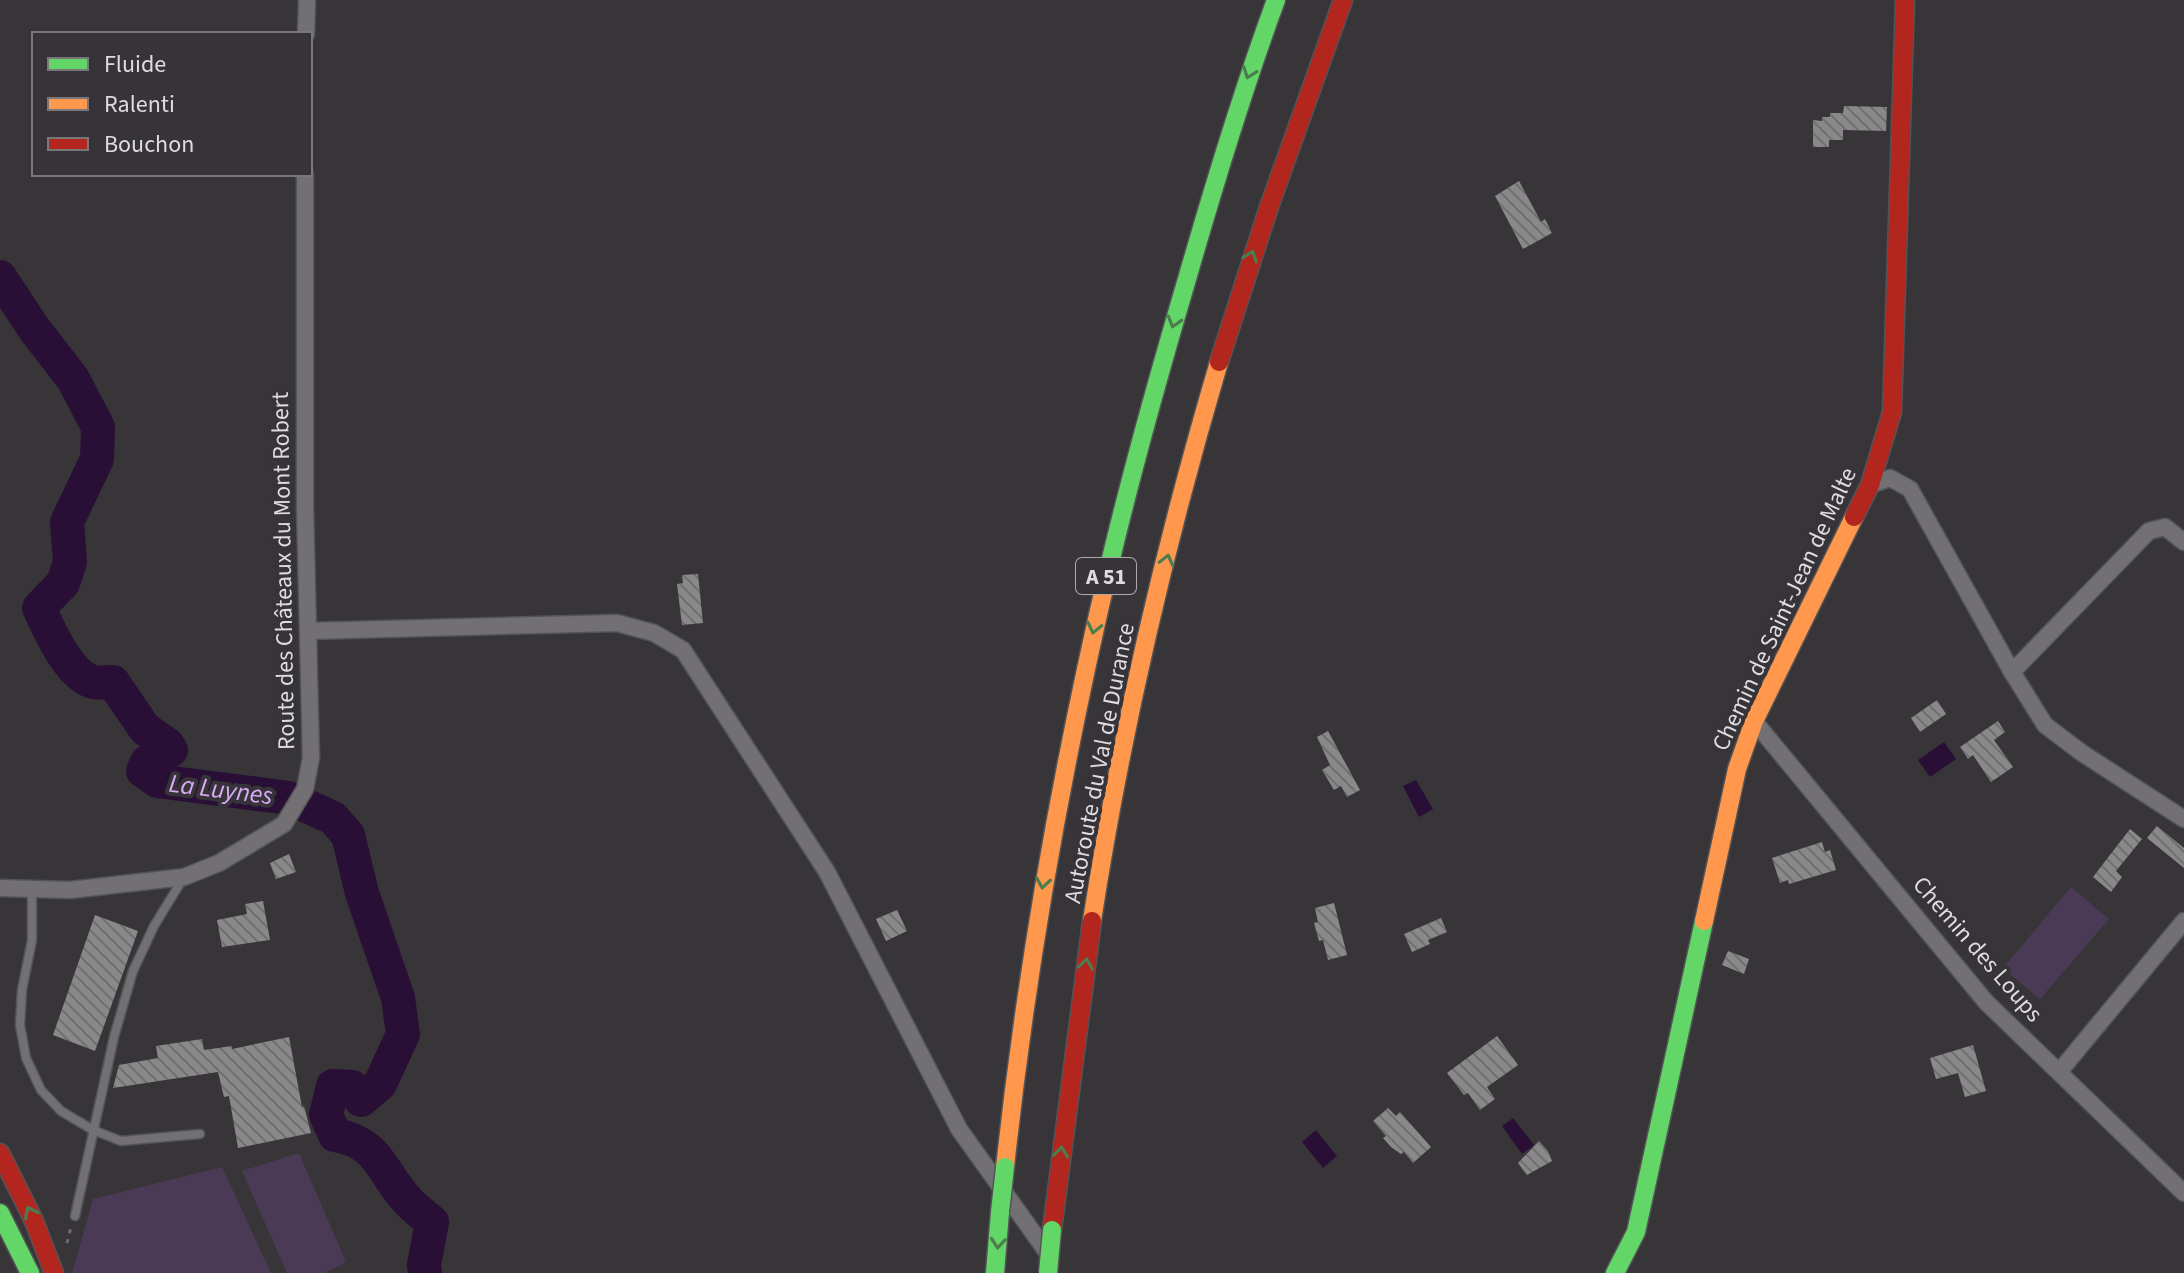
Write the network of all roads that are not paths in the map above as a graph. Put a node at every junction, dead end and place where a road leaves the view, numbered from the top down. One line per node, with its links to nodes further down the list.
1 (307, 0): 6 (street)
2 (1276, 0): 28 (main road, Autoroute du Val de Durance / A 51, one-way to 28, bridge)
3 (1343, 0): 7 (main road, Autoroute du Val de Durance / A 51)
4 (1353, 0): 7 (main road)
5 (1905, 0): 9 (main road, Chemin de Saint-Jean de Malte)
6 (306, 32)
7 (1309, 88): 29 (main road, Autoroute du Val de Durance / A 51, one-way to 7, bridge)
8 (305, 176): 11 (street, Route des Châteaux du Mont Robert)
9 (1870, 485): 12 (street); 13 (main road, Chemin de Saint-Jean de Malte)
10 (2184, 542): 12 (street)
11 (309, 631): 15 (street, Route des Châteaux du Mont Robert); 30 (street)
12 (2012, 672): 14 (street)
13 (1754, 721): 19 (street, Chemin des Loups); 31 (main road, Chemin de Saint-Jean de Malte)
14 (2184, 819)
15 (184, 877): 17 (street, Route des Châteaux du Mont Robert); 20 (lane)
16 (0, 888): 17 (street, Route des Châteaux du Mont Robert)
17 (32, 890): 20 (lane)
18 (2184, 921): 19 (street)
19 (2059, 1072): 23 (street, Chemin des Loups)
20 (93, 1130): 21 (lane); 25 (lane)
21 (200, 1134)
22 (0, 1153): 27 (main road, one-way to 22)
23 (2184, 1193)
24 (0, 1213): 26 (main road)
25 (75, 1216)
26 (30, 1273)
27 (54, 1273)
28 (995, 1273)
29 (1048, 1273)
30 (1062, 1273)
31 (1615, 1273)

